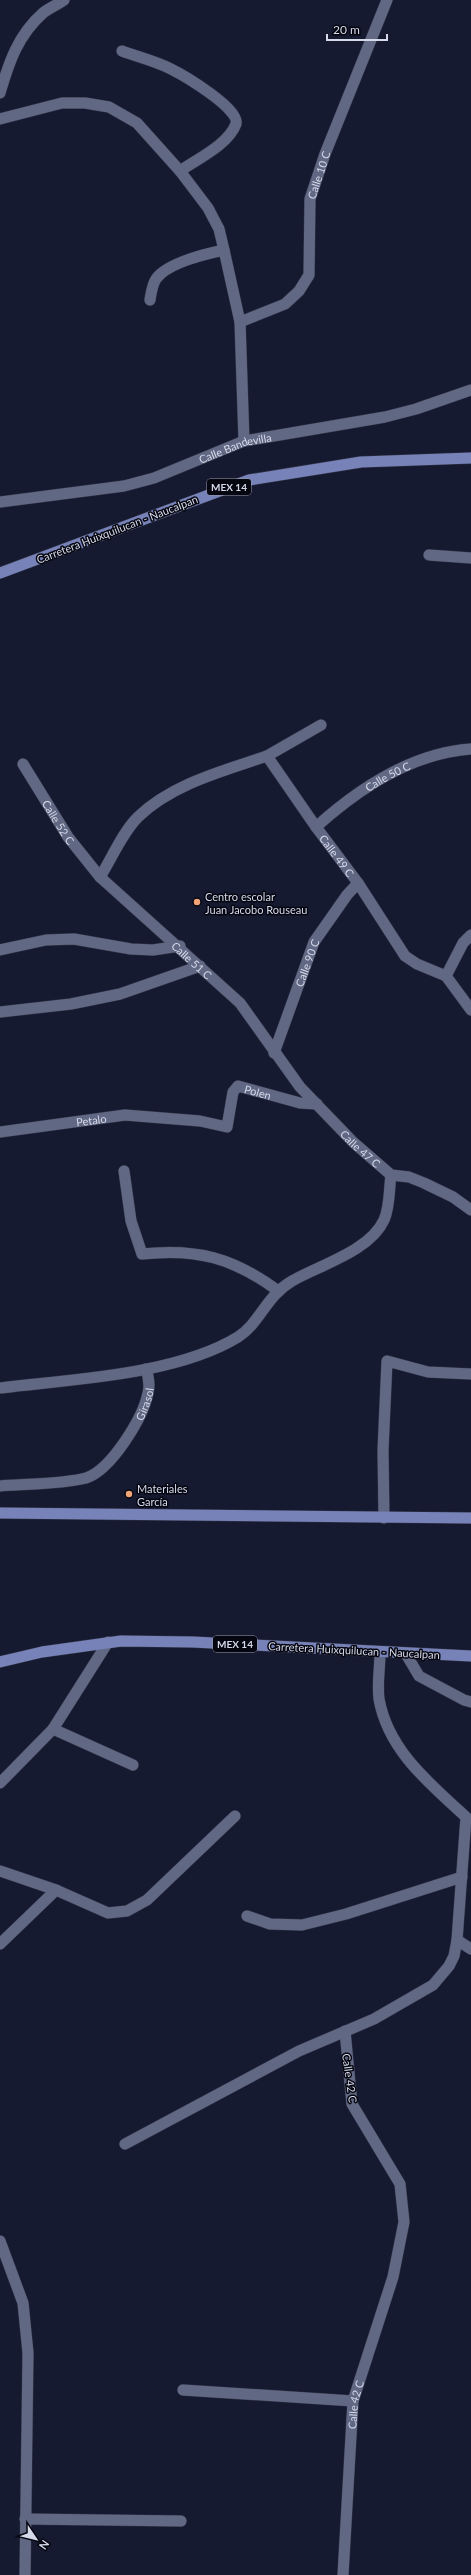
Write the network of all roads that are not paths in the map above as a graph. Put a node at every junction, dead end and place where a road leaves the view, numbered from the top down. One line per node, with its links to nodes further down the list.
1 (64, 0): 4 (street)
2 (387, 0): 9 (street, Calle 10 C)
3 (122, 51): 6 (street)
4 (0, 93)
5 (0, 120): 6 (street)
6 (180, 171): 7 (street)
7 (224, 250): 8 (street); 9 (street)
8 (150, 300)
9 (240, 322): 11 (street)
10 (471, 390): 11 (street, Calle Bandevilla)
11 (244, 441): 13 (street, Calle Bandevilla)
12 (471, 458): 16 (main road, Carretera Huixquilucan - Naucalpan / MEX 14)
13 (0, 502)
14 (429, 555): 15 (street)
15 (471, 558)
16 (0, 573)
17 (322, 725): 19 (street)
18 (471, 749): 21 (street, Calle 50 C)
19 (267, 756): 21 (street, Calle 49 C); 22 (street)
20 (23, 764): 22 (street, Calle 52 C)
21 (316, 827): 23 (street, Calle 49 C)
22 (100, 877): 25 (street, Calle 51 C)
23 (358, 883): 28 (street, Calle 49 C); 31 (street, Calle 90 C)
24 (471, 935): 28 (street)
25 (180, 946): 26 (street); 27 (street, Calle 51 C)
26 (0, 950)
27 (200, 966): 30 (street); 31 (street, Calle 51 C)
28 (446, 976): 29 (street)
29 (471, 1010)
30 (0, 1012)
31 (274, 1053): 32 (street, Calle 47 C)
32 (317, 1104): 33 (street, Polen); 36 (street, Calle 47 C)
33 (182, 1120): 34 (street, Petalo)
34 (0, 1132)
35 (124, 1171): 38 (street)
36 (390, 1175): 37 (street, Calle 47 C); 38 (street)
37 (471, 1210)
38 (277, 1290): 39 (street)
39 (146, 1369): 41 (street, Girasol); 42 (street, Girasol)
40 (471, 1374): 44 (street)
41 (0, 1388)
42 (0, 1486)
43 (0, 1513): 44 (main road)
44 (384, 1518): 45 (main road)
45 (471, 1518)
46 (108, 1642): 47 (main road, Carretera Huixquilucan - Naucalpan / MEX 14); 50 (main road, Carretera Huixquilucan - Naucalpan / MEX 14); 52 (street)
47 (380, 1653): 48 (main road, Carretera Huixquilucan - Naucalpan / MEX 14); 57 (street)
48 (406, 1654): 49 (main road, Carretera Huixquilucan - Naucalpan / MEX 14); 51 (street)
49 (471, 1656)
50 (0, 1662)
51 (471, 1702)
52 (54, 1729): 53 (street); 54 (street)
53 (133, 1765)
54 (0, 1783)
55 (235, 1816): 58 (street)
56 (0, 1871): 58 (street)
57 (462, 1877): 59 (street); 60 (street)
58 (56, 1890): 61 (street)
59 (247, 1916)
60 (457, 1940): 62 (street); 63 (street)
61 (0, 1944)
62 (471, 1949)
63 (345, 2031): 64 (street); 67 (street, Calle 42 C)
64 (125, 2144)
65 (0, 2241): 68 (street)
66 (183, 2390): 67 (street)
67 (353, 2401): 71 (street, Calle 42 C)
68 (25, 2519): 69 (street); 70 (street)
69 (181, 2521)
70 (24, 2575)
71 (343, 2575)

